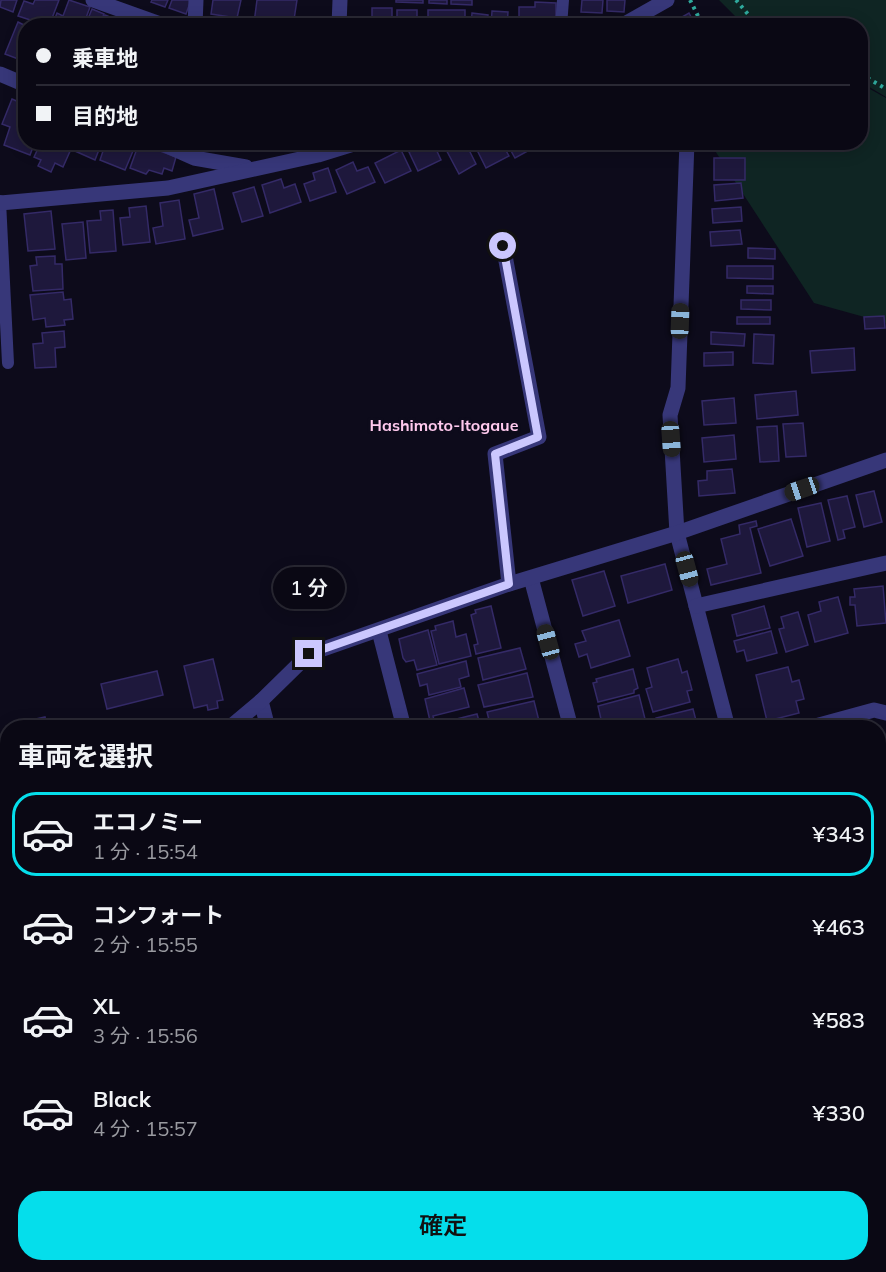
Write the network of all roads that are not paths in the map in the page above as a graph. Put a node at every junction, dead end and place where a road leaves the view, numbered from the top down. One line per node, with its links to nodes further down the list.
1 (93, 0): 6 (street)
2 (196, 0): 7 (street)
3 (340, 0): 8 (street)
4 (563, 0): 9 (lane)
5 (667, 0): 10 (street)
6 (144, 18)
7 (195, 18)
8 (339, 18)
9 (562, 18)
10 (635, 18)
11 (0, 74): 12 (street)
12 (18, 82)
13 (176, 150): 16 (street)
14 (329, 150): 16 (street)
15 (687, 150): 22 (street)
16 (255, 169): 17 (street)
17 (0, 202): 19 (lane)
18 (503, 246): 25 (street)
19 (3, 316): 20 (lane)
20 (8, 363)
21 (886, 460): 22 (street)
22 (677, 533): 24 (street); 26 (street)
23 (886, 563): 26 (street)
24 (531, 578): 25 (street); 33 (street)
25 (509, 584): 27 (street)
26 (696, 606): 34 (street)
27 (379, 631): 28 (street); 32 (street)
28 (261, 701): 30 (street); 31 (street)
29 (886, 713): 35 (street)
30 (238, 720)
31 (266, 720)
32 (402, 720)
33 (569, 720)
34 (726, 720)
35 (837, 720)

